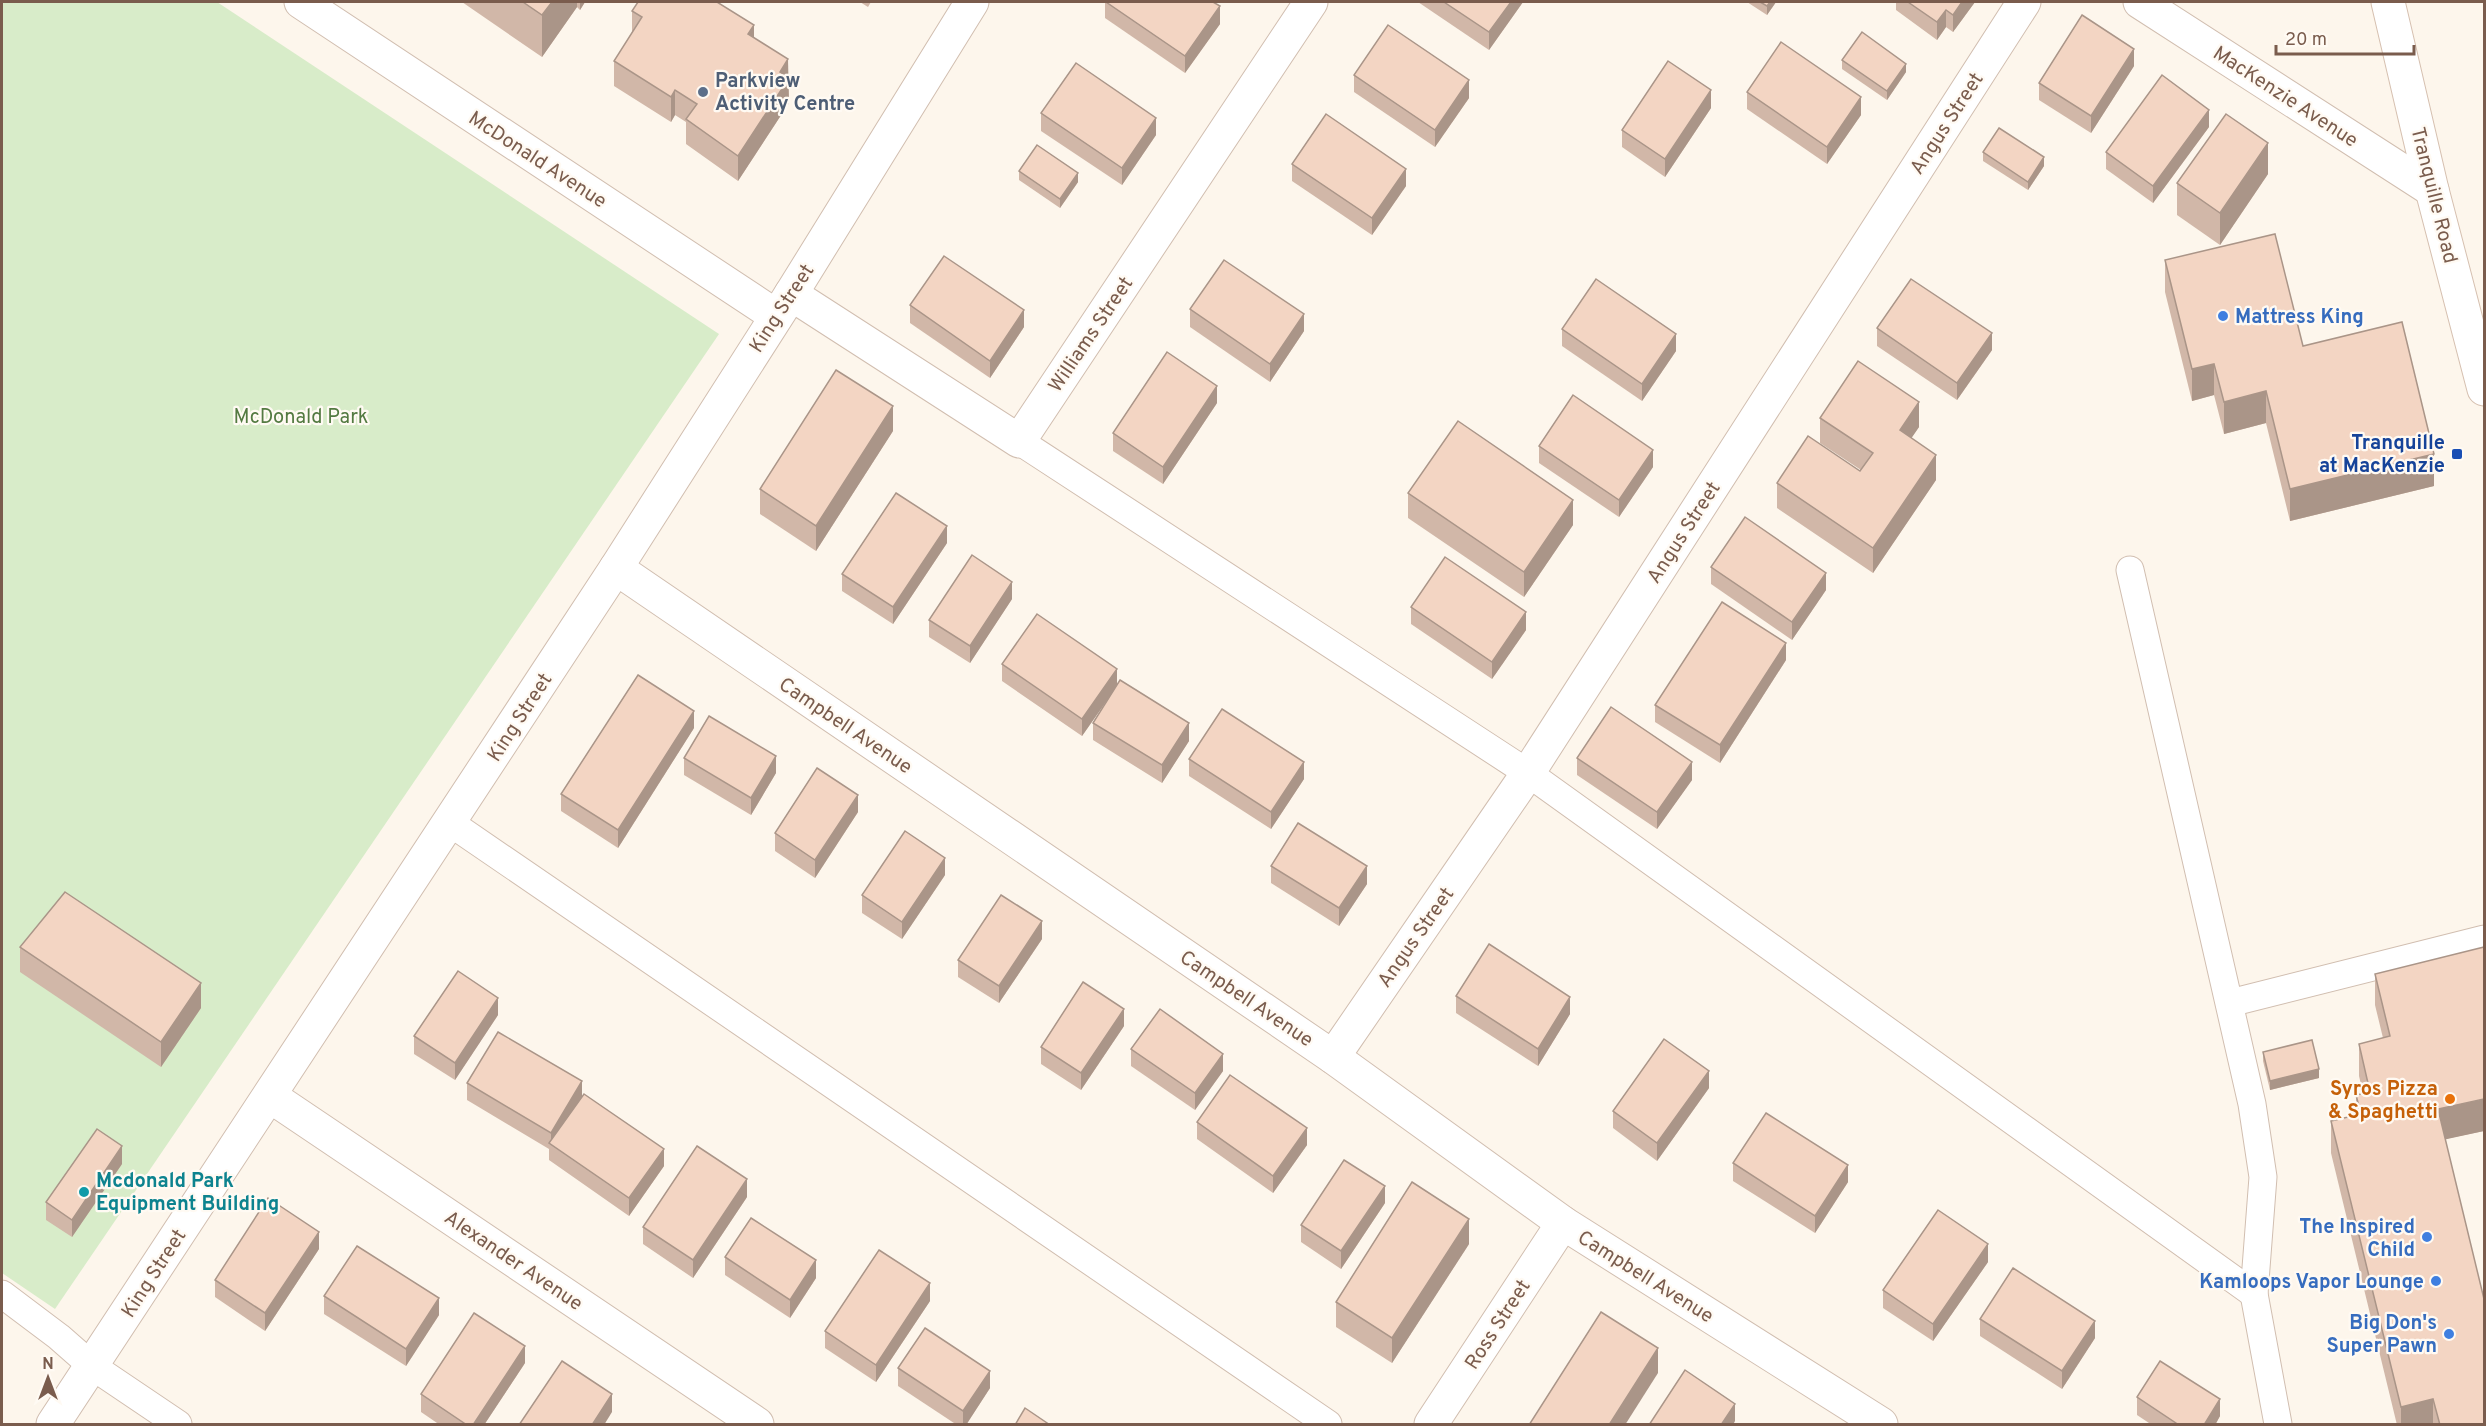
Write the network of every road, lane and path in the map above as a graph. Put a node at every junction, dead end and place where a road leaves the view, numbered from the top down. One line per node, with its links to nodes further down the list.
1 (301, 2): 8 (street, McDonald Avenue)
2 (972, 2): 8 (street, King Street)
3 (1311, 2): 10 (street, Williams Street)
4 (2024, 2): 13 (street, Angus Street)
5 (2140, 2): 7 (street, MacKenzie Avenue)
6 (2388, 2): 7 (street, Tranquille Road)
7 (2432, 190): 9 (street, Tranquille Road)
8 (784, 305): 10 (street); 11 (street, King Street)
9 (2484, 389)
10 (1019, 441): 13 (lane)
11 (616, 568): 14 (street, King Street); 17 (street, Campbell Avenue)
12 (2130, 570): 16 (lane)
13 (1528, 773): 17 (street, Angus Street); 21 (lane)
14 (449, 822): 18 (street, King Street); 26 (lane)
15 (2484, 939): 16 (lane)
16 (2229, 1003): 21 (lane)
17 (1333, 1057): 19 (street, Campbell Avenue)
18 (270, 1096): 22 (street, King Street); 25 (street, Alexander Avenue)
19 (1563, 1223): 27 (street, Ross Street); 28 (street, Campbell Avenue)
20 (2, 1294): 22 (lane)
21 (2254, 1294): 29 (lane)
22 (92, 1366): 23 (street, King Street); 24 (lane)
23 (53, 1425)
24 (178, 1425)
25 (757, 1425)
26 (1328, 1425)
27 (1431, 1425)
28 (1881, 1425)
29 (2278, 1425)

